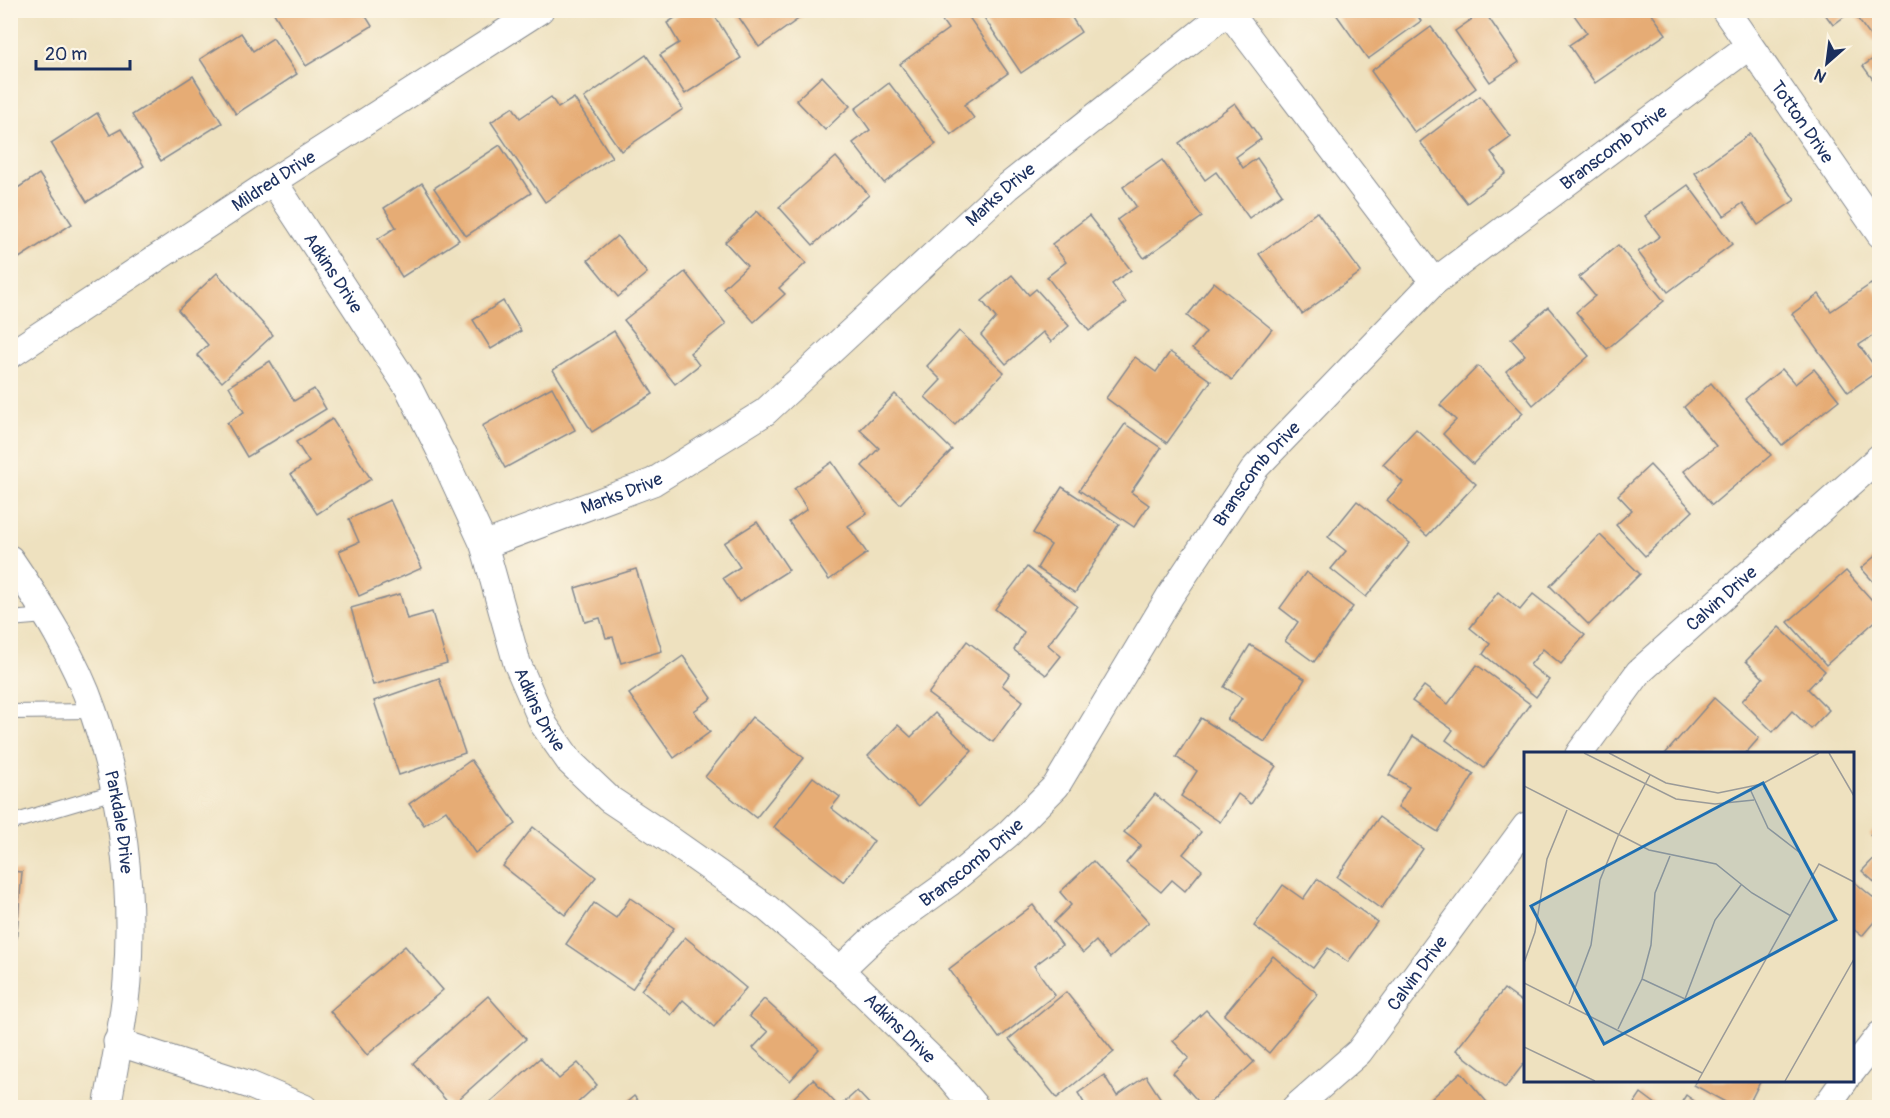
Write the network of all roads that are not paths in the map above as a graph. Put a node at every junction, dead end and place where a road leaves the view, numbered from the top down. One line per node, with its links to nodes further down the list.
1 (540, 10): 4 (street, Mildred Drive)
2 (1725, 10): 3 (street, Totton Drive)
3 (1749, 46): 5 (street, Totton Drive); 6 (street, Branscomb Drive)
4 (273, 181): 7 (street, Mildred Drive); 9 (street, Adkins Drive)
5 (1880, 234)
6 (1434, 282): 9 (street, Marks Drive); 19 (street, Branscomb Drive)
7 (10, 355)
8 (1880, 458): 15 (street, Calvin Drive)
9 (484, 546): 19 (street, Adkins Drive)
10 (10, 559): 11 (street, Parkdale Drive)
11 (45, 616): 12 (lane); 13 (street, Parkdale Drive)
12 (10, 619)
13 (93, 711): 14 (lane); 16 (street, Parkdale Drive)
14 (10, 712)
15 (1580, 752)
16 (114, 792): 17 (lane); 21 (street, Parkdale Drive)
17 (10, 823)
18 (1524, 829): 27 (street, Calvin Drive)
19 (840, 970): 26 (street, Adkins Drive)
20 (1880, 1035): 22 (street)
21 (117, 1042): 24 (street, Parkdale Drive); 25 (street)
22 (1854, 1068)
23 (1844, 1082): 28 (street)
24 (107, 1107)
25 (304, 1107)
26 (976, 1107)
27 (1295, 1107)
28 (1825, 1107)

